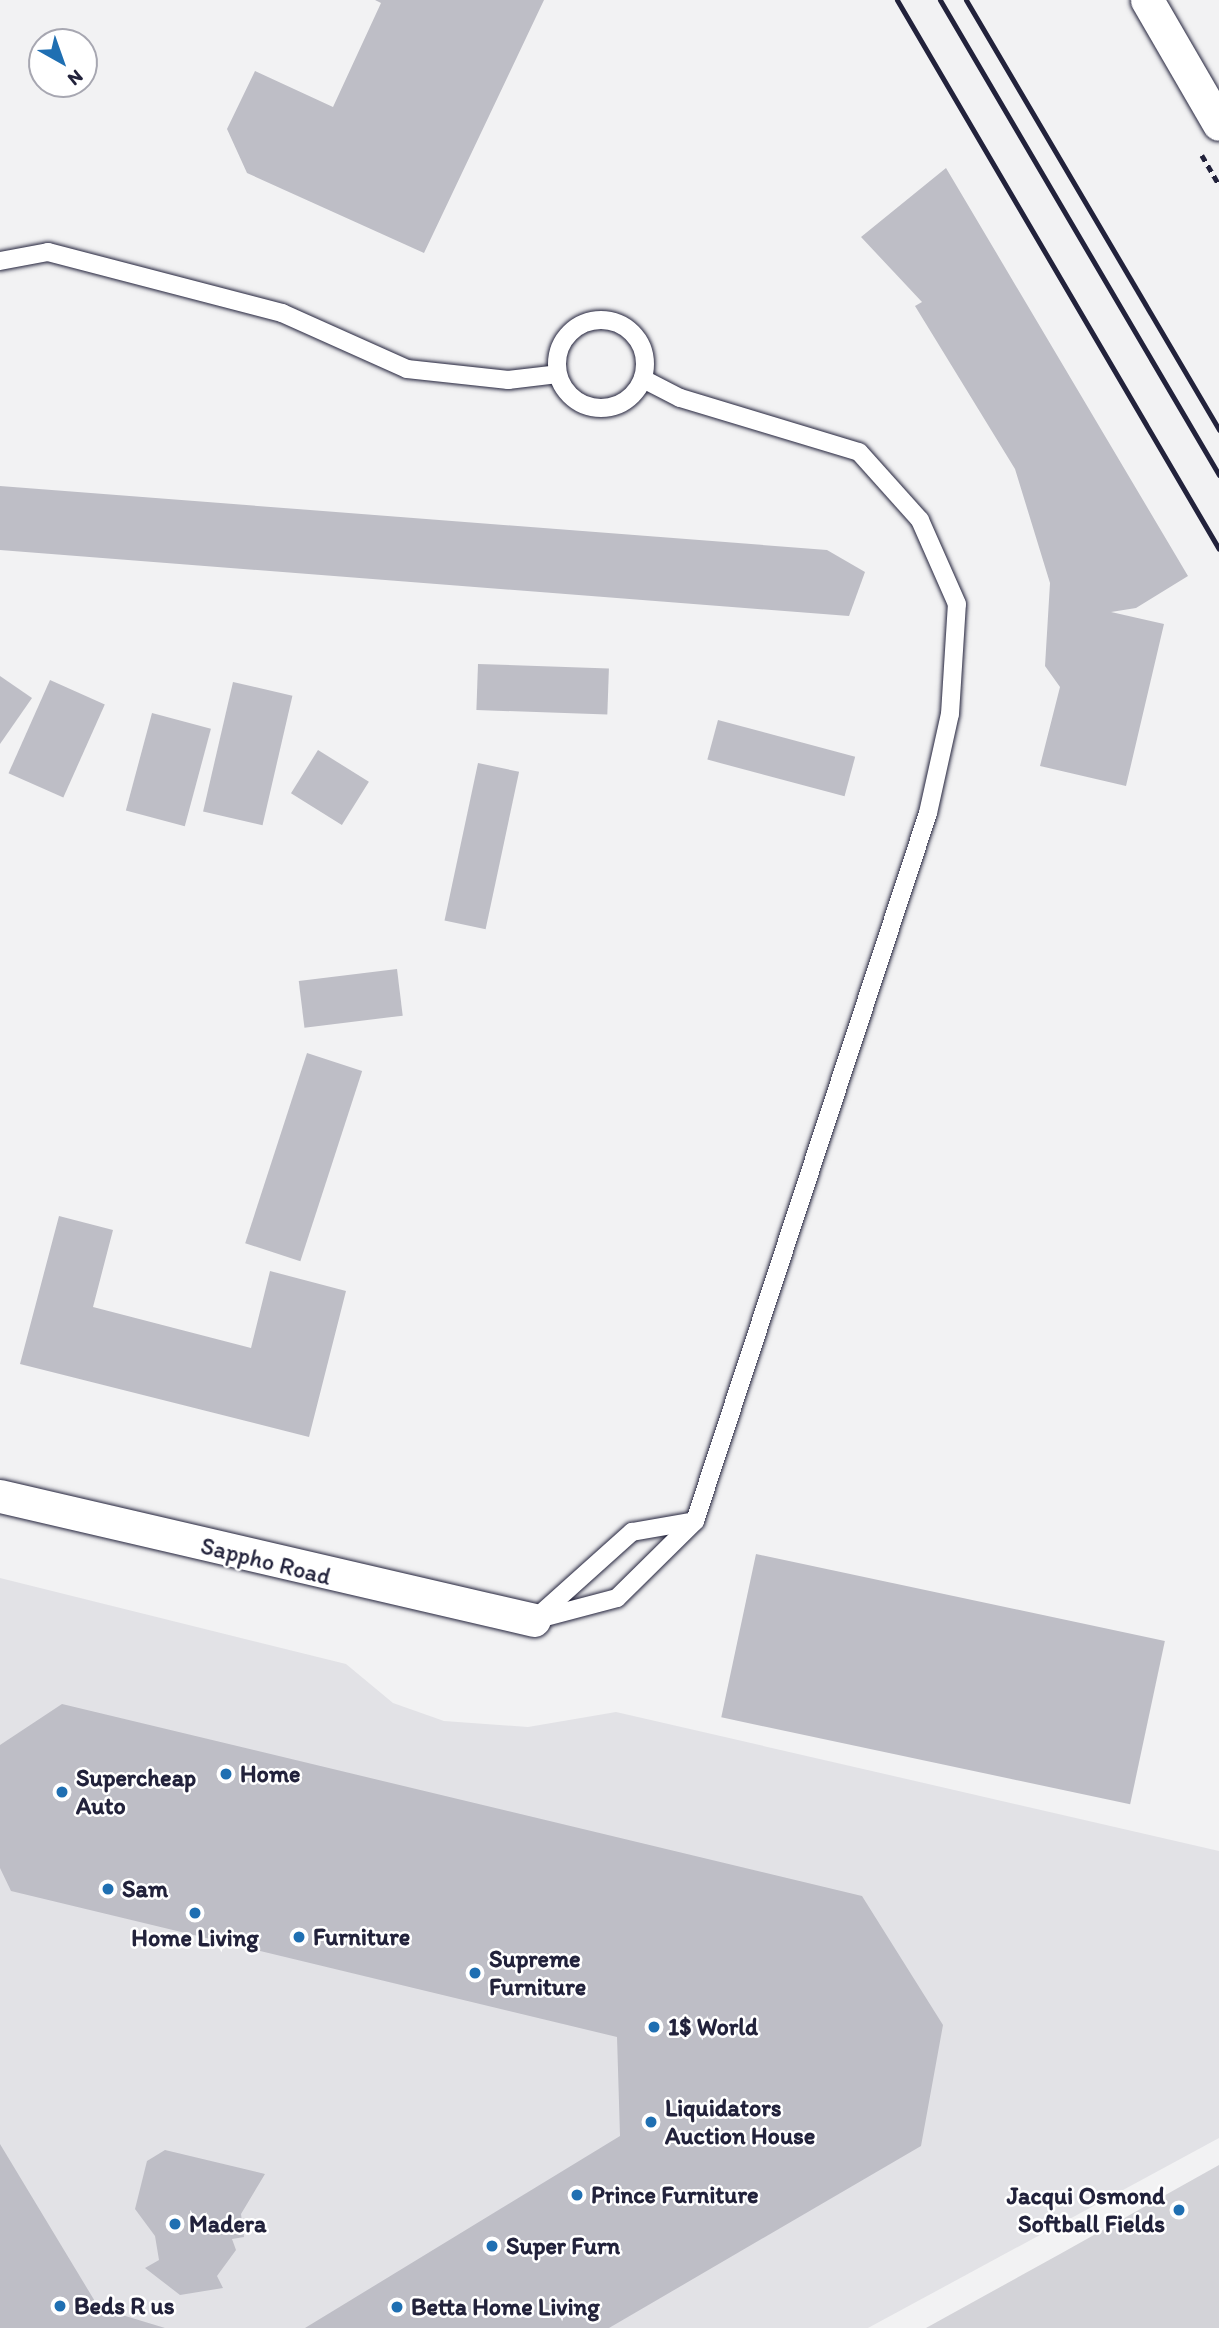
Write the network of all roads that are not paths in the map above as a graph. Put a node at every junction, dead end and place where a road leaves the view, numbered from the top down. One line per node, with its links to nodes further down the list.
1 (1147, 0): 2 (street)
2 (1219, 124)
3 (0, 261): 4 (lane)
4 (558, 374): 5 (lane); 5 (lane)
5 (643, 379): 7 (lane)
6 (0, 1496): 8 (street, Sappho Road)
7 (695, 1521): 8 (lane); 8 (lane)
8 (534, 1620)

